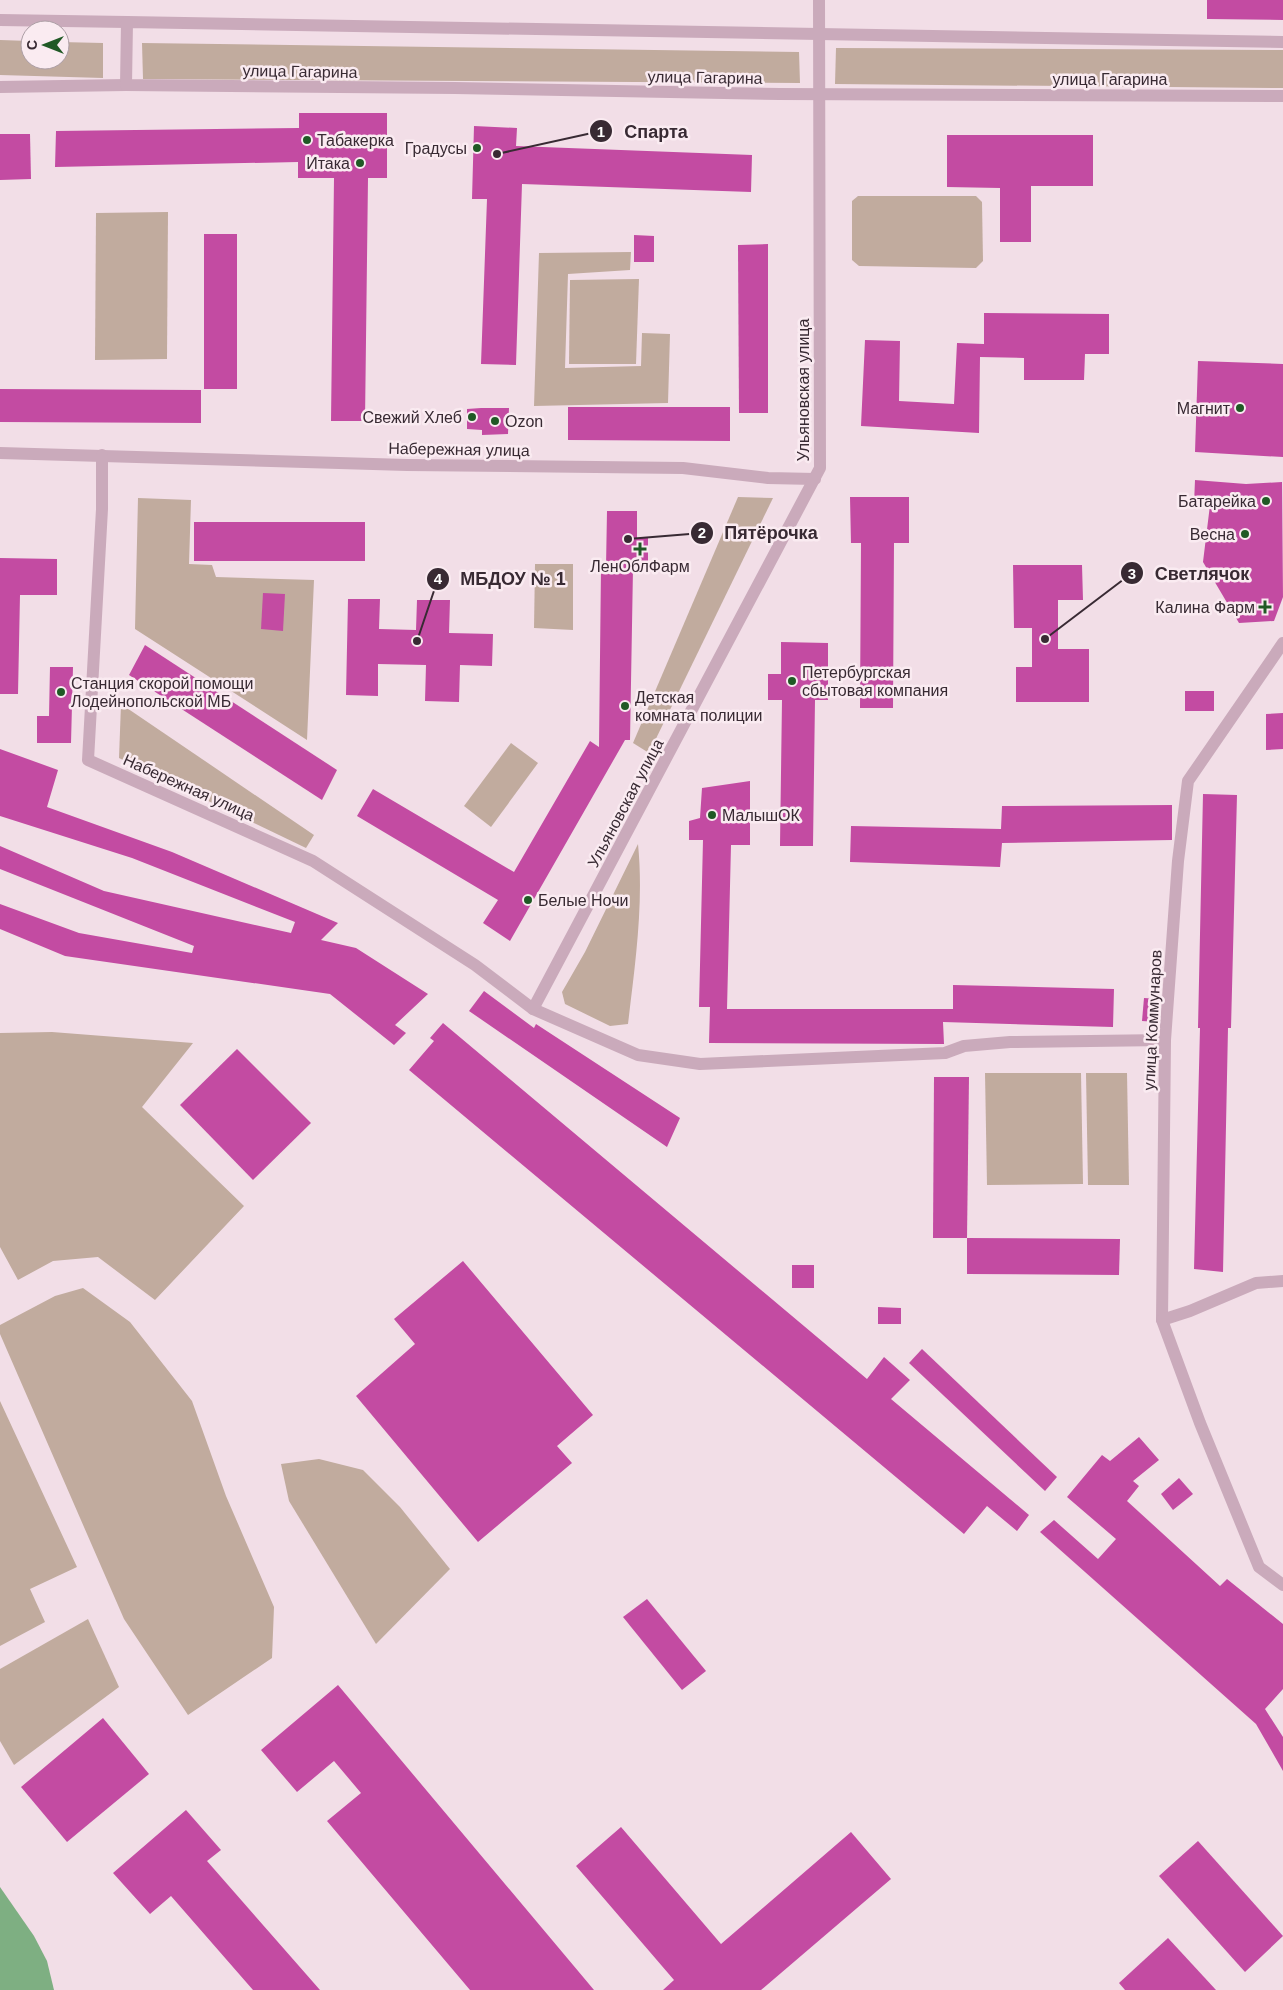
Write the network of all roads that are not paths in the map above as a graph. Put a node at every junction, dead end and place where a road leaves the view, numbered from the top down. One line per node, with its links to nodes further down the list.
1 (819, 0): 4 (street, Ульяновская улица)
2 (0, 20): 3 (street)
3 (127, 22): 4 (street); 6 (street)
4 (819, 34): 5 (street); 8 (street, Ульяновская улица)
5 (1283, 42)
6 (126, 85): 7 (street, улица Гагарина); 8 (street, улица Гагарина)
7 (0, 87)
8 (819, 94): 9 (street, улица Гагарина); 12 (street, Ульяновская улица)
9 (1283, 96)
10 (0, 453): 11 (street, Набережная улица)
11 (102, 456): 12 (street, Набережная улица); 14 (street, Набережная улица)
12 (815, 479): 14 (street, Ульяновская улица)
13 (1283, 643): 15 (street, улица Коммунаров)
14 (533, 1009): 15 (street)
15 (1165, 1040): 17 (street, улица Коммунаров)
16 (1283, 1281): 17 (street)
17 (1162, 1320): 18 (street, улица Коммунаров)
18 (1283, 1585)

